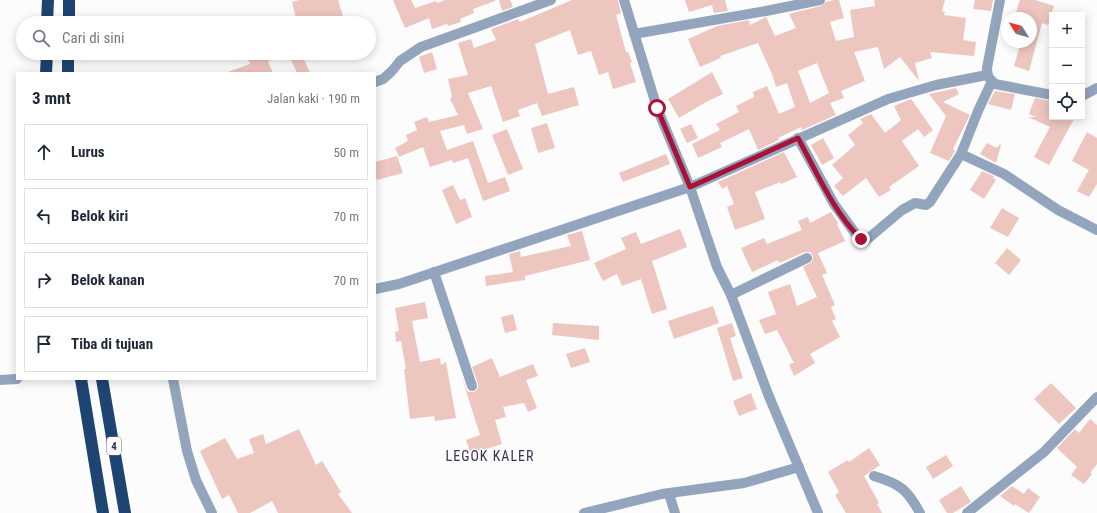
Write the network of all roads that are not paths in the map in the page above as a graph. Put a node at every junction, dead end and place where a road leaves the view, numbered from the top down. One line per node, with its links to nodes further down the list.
1 (48, 0): 7 (highway)
2 (69, 0): 8 (highway)
3 (551, 0): 15 (street)
4 (624, 0): 9 (street)
5 (820, 0): 9 (street)
6 (1000, 0): 14 (street)
7 (47, 16)
8 (69, 16)
9 (634, 34): 21 (street)
10 (47, 60): 12 (highway)
11 (68, 60): 13 (highway)
12 (46, 72)
13 (68, 72)
14 (990, 78): 17 (street); 19 (street); 20 (street)
15 (376, 82)
16 (1096, 86): 18 (street)
17 (1049, 94)
18 (1085, 94)
19 (798, 138): 20 (street); 21 (street)
20 (961, 154): 22 (street)
21 (690, 187): 24 (street); 26 (street)
22 (1097, 230)
23 (807, 258): 26 (street)
24 (434, 272): 25 (street); 32 (street)
25 (376, 289)
26 (730, 295): 34 (street)
27 (16, 379): 28 (street)
28 (0, 380)
29 (81, 380): 37 (highway, 4)
30 (102, 380): 38 (highway, 4)
31 (173, 380): 39 (street)
32 (472, 386)
33 (1097, 397): 44 (street)
34 (799, 467): 36 (street); 42 (street)
35 (874, 476): 43 (street)
36 (669, 494): 40 (street); 41 (street)
37 (104, 513)
38 (125, 513)
39 (212, 513)
40 (584, 513)
41 (675, 513)
42 (816, 513)
43 (920, 513)
44 (967, 513)

